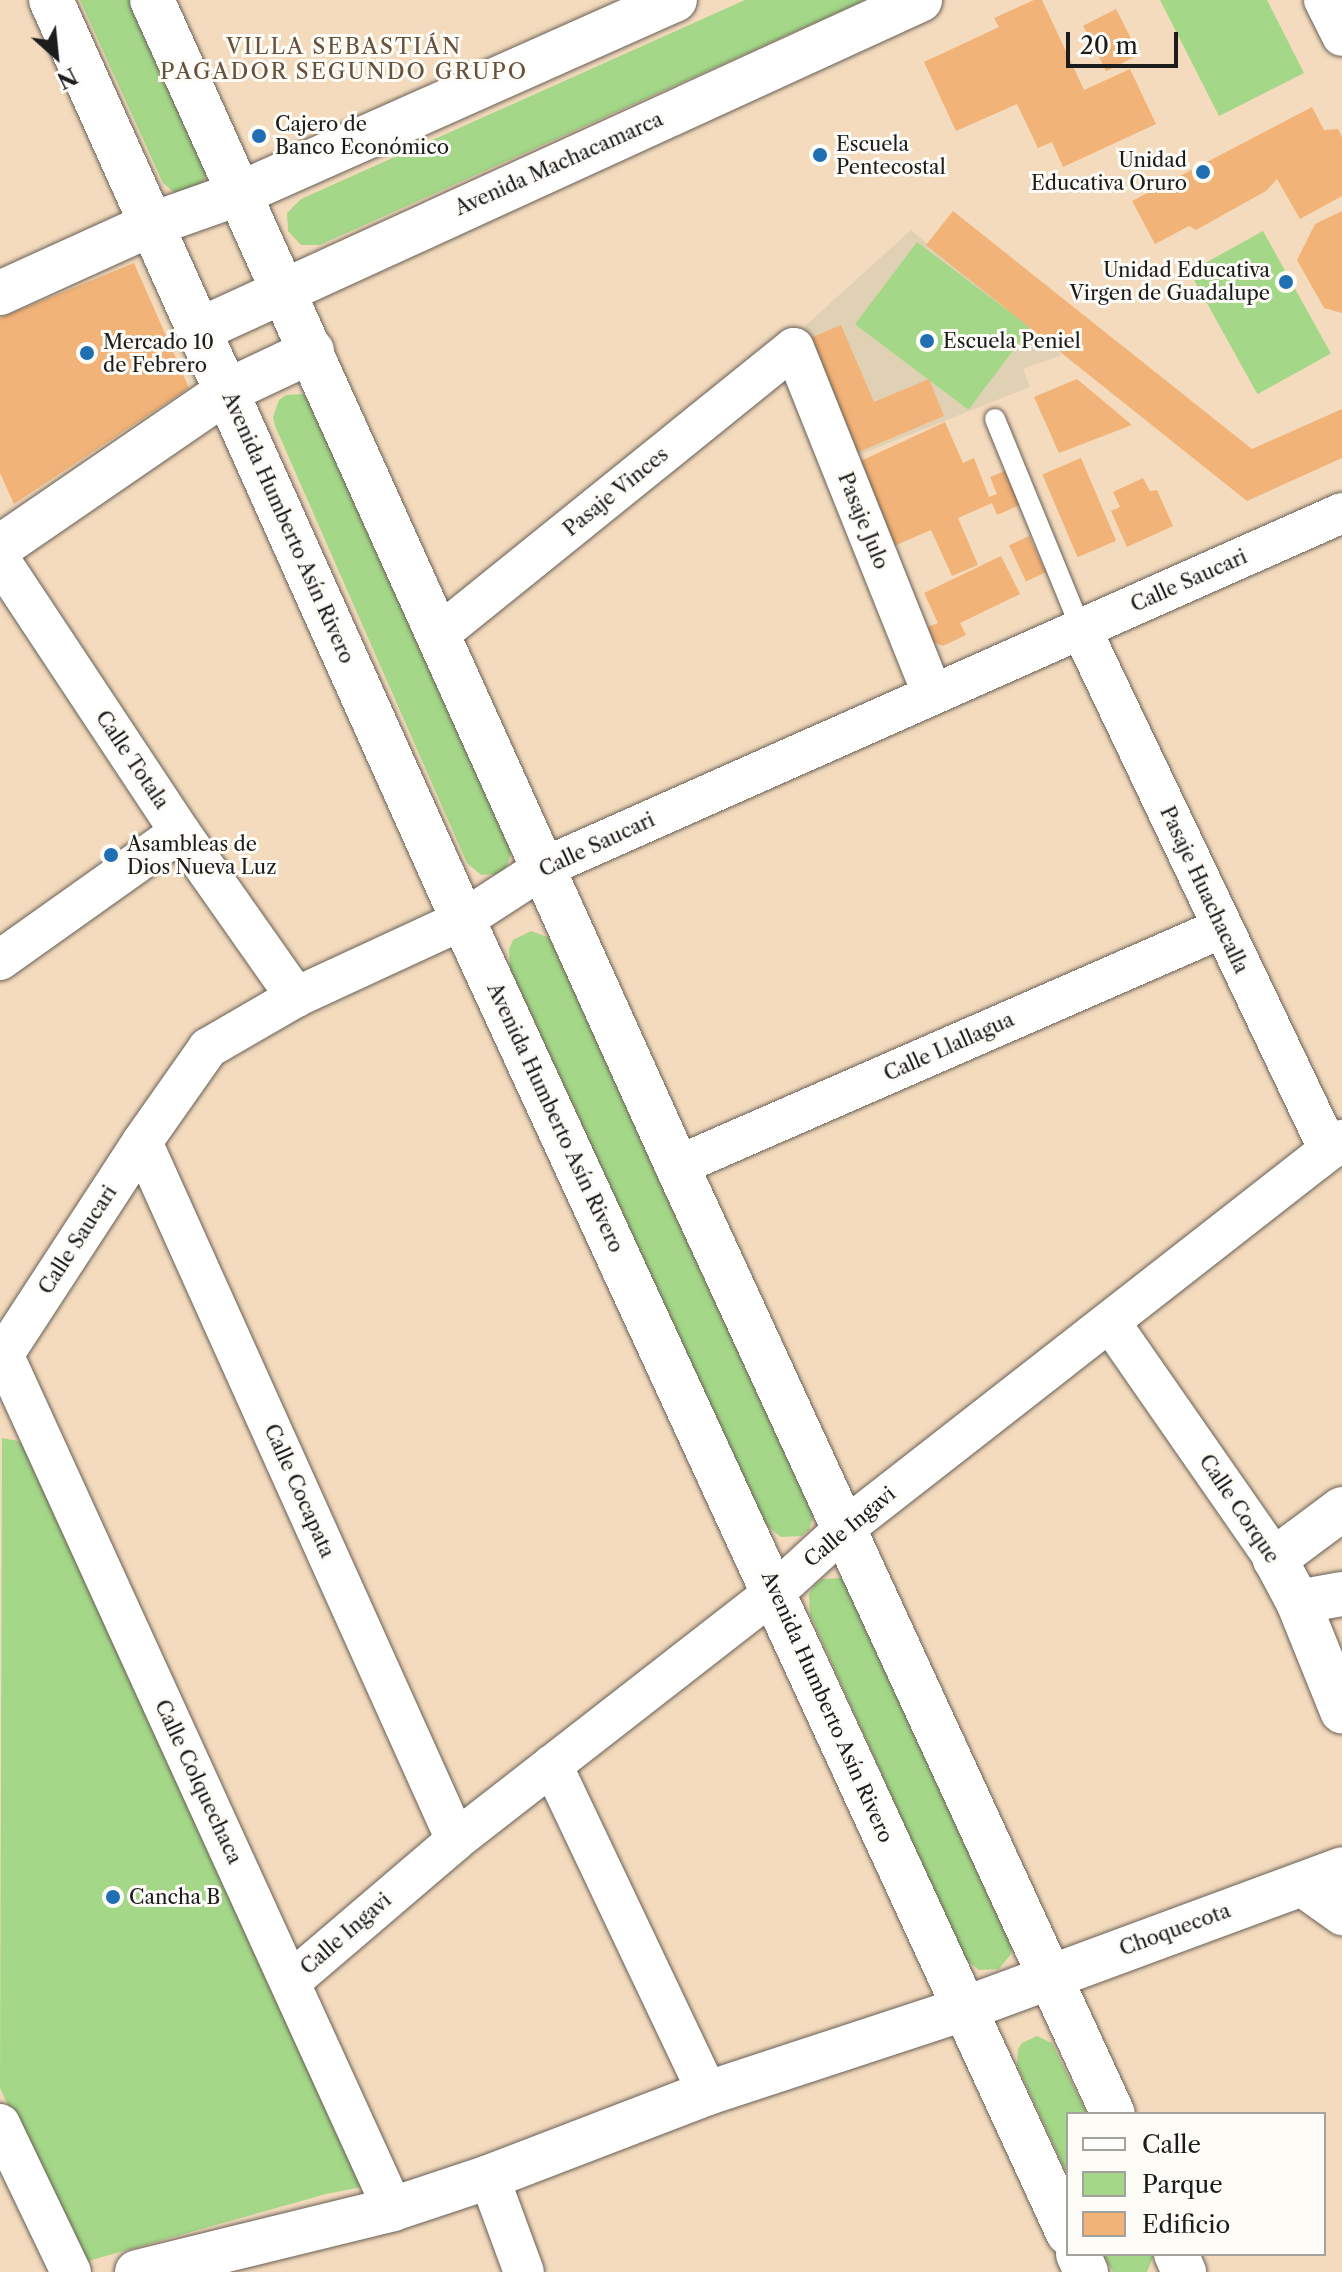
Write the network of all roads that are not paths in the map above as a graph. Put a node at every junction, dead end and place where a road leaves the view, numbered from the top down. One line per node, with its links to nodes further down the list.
1 (51, 0): 8 (street, Avenida Humberto Asín Rivero)
2 (152, 0): 7 (street)
3 (675, 0): 7 (street)
4 (920, 0): 9 (street, Avenida Machacamarca)
5 (1324, 0): 6 (street)
6 (1342, 36)
7 (241, 193): 8 (street); 9 (street)
8 (150, 225): 10 (street); 11 (street, Avenida Humberto Asín Rivero)
9 (284, 289): 11 (street, Avenida Machacamarca); 13 (street)
10 (0, 293)
11 (199, 330): 14 (street, Avenida Humberto Asín Rivero)
12 (794, 348): 20 (street, Pasaje Vinces); 21 (street, Pasaje Julo)
13 (312, 351): 14 (street); 20 (street)
14 (227, 391): 17 (street); 24 (street, Avenida Humberto Asín Rivero)
15 (995, 419): 19 (lane)
16 (1342, 513): 19 (street, Calle Saucari)
17 (0, 547)
18 (0, 560): 22 (street, Calle Totala)
19 (1081, 629): 21 (street, Calle Saucari); 25 (street, Pasaje Huachacalla)
20 (438, 635): 23 (street)
21 (932, 693): 23 (street, Calle Saucari)
22 (180, 832): 26 (street); 27 (street, Calle Totala)
23 (545, 867): 24 (street, Calle Saucari); 30 (street)
24 (463, 920): 27 (street, Calle Saucari); 36 (street, Avenida Humberto Asín Rivero)
25 (1222, 928): 29 (street, Pasaje Huachacalla); 30 (street, Calle Llallagua)
26 (0, 960)
27 (296, 997): 28 (street, Calle Saucari)
28 (142, 1142): 32 (street, Calle Saucari); 41 (street, Calle Cocapata)
29 (1335, 1145): 31 (street, Calle Ingavi)
30 (677, 1166): 34 (street)
31 (1110, 1322): 34 (street, Calle Ingavi); 35 (street, Calle Corque)
32 (2, 1357): 46 (street, Calle Colquechaca)
33 (1342, 1509): 35 (street)
34 (845, 1528): 36 (street, Calle Ingavi); 45 (street)
35 (1275, 1559): 38 (street, Calle Corque)
36 (775, 1592): 40 (street, Calle Ingavi); 47 (street, Avenida Humberto Asín Rivero)
37 (1342, 1594): 38 (street)
38 (1298, 1602): 39 (street, Calle Corque)
39 (1342, 1711)
40 (552, 1765): 41 (street, Calle Ingavi); 48 (street)
41 (456, 1840): 46 (street, Calle Ingavi)
42 (1342, 1869): 43 (street, Choquecota)
43 (1300, 1885): 44 (street); 45 (street, Choquecota)
44 (1342, 1915)
45 (1050, 1974): 47 (street, Choquecota); 49 (street)
46 (290, 1982): 52 (street, Calle Colquechaca)
47 (964, 2009): 48 (street, Choquecota); 53 (street, Avenida Humberto Asín Rivero)
48 (708, 2093): 51 (street, Choquecota)
49 (1112, 2112)
50 (0, 2124): 54 (street)
51 (489, 2177): 52 (street, Choquecota); 56 (street)
52 (393, 2209): 55 (street, Choquecota)
53 (1066, 2229)
54 (71, 2272)
55 (137, 2272)
56 (524, 2272)

